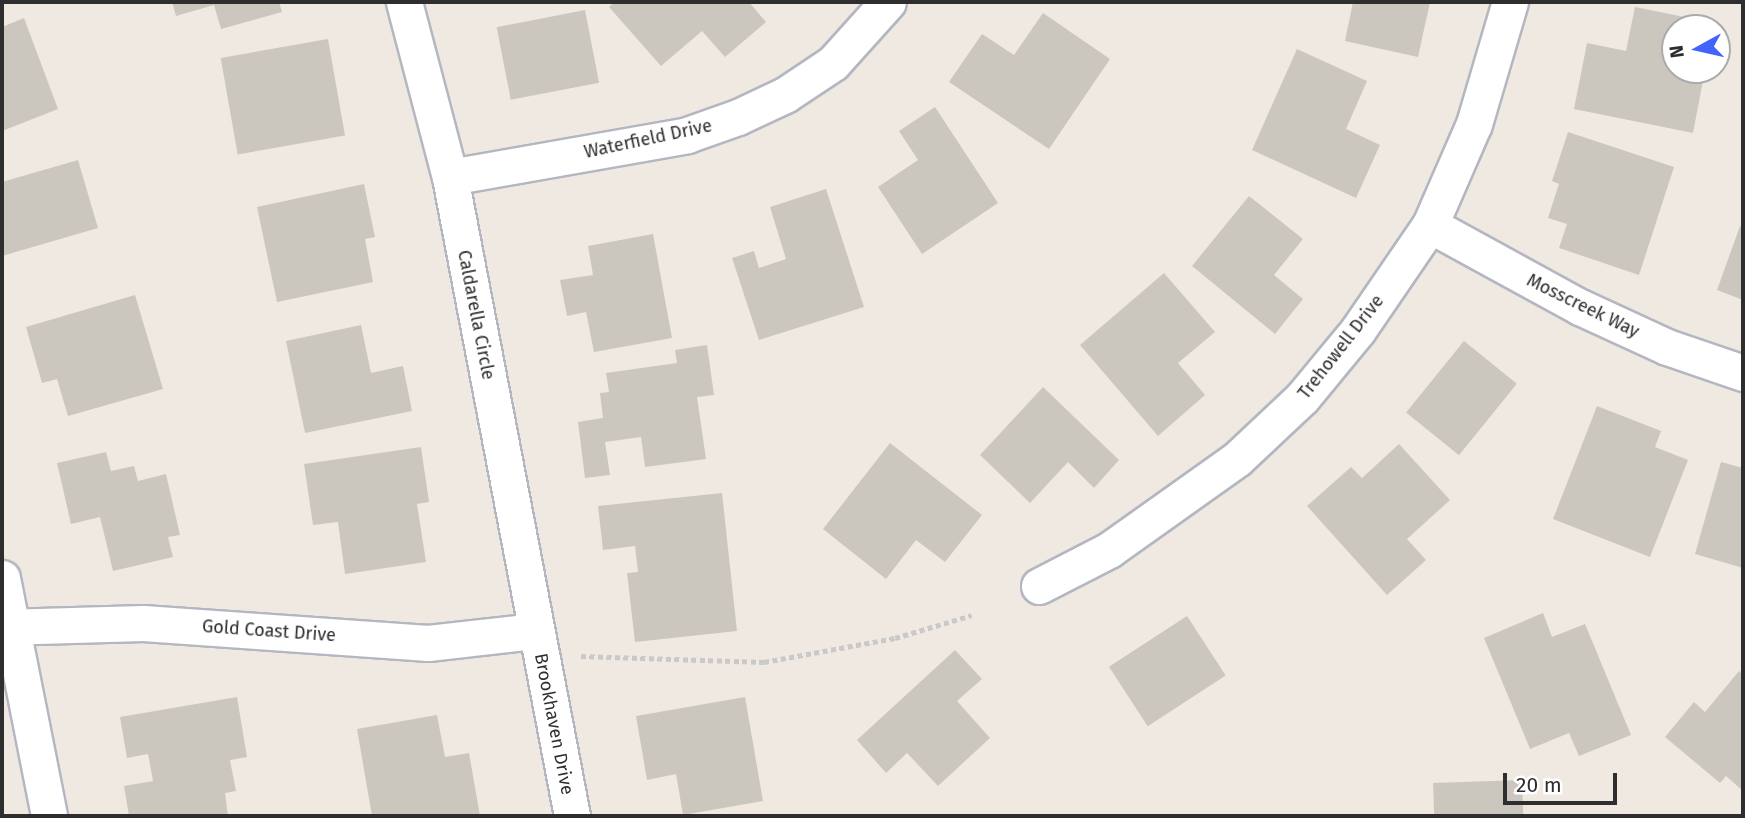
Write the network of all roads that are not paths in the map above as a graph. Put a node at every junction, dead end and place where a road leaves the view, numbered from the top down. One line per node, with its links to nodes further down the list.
1 (404, 2): 4 (street, Caldarella Circle)
2 (888, 2): 4 (street, Waterfield Drive)
3 (1510, 2): 5 (street, Trehowell Drive)
4 (450, 177): 10 (street, Caldarella Circle)
5 (1430, 225): 6 (street, Mosscreek Way); 8 (street, Trehowell Drive)
6 (1743, 373)
7 (2, 578): 9 (street)
8 (1039, 586)
9 (6, 626): 10 (street, Gold Coast Drive); 11 (street)
10 (535, 631): 12 (street, Brookhaven Drive)
11 (48, 816)
12 (572, 816)

